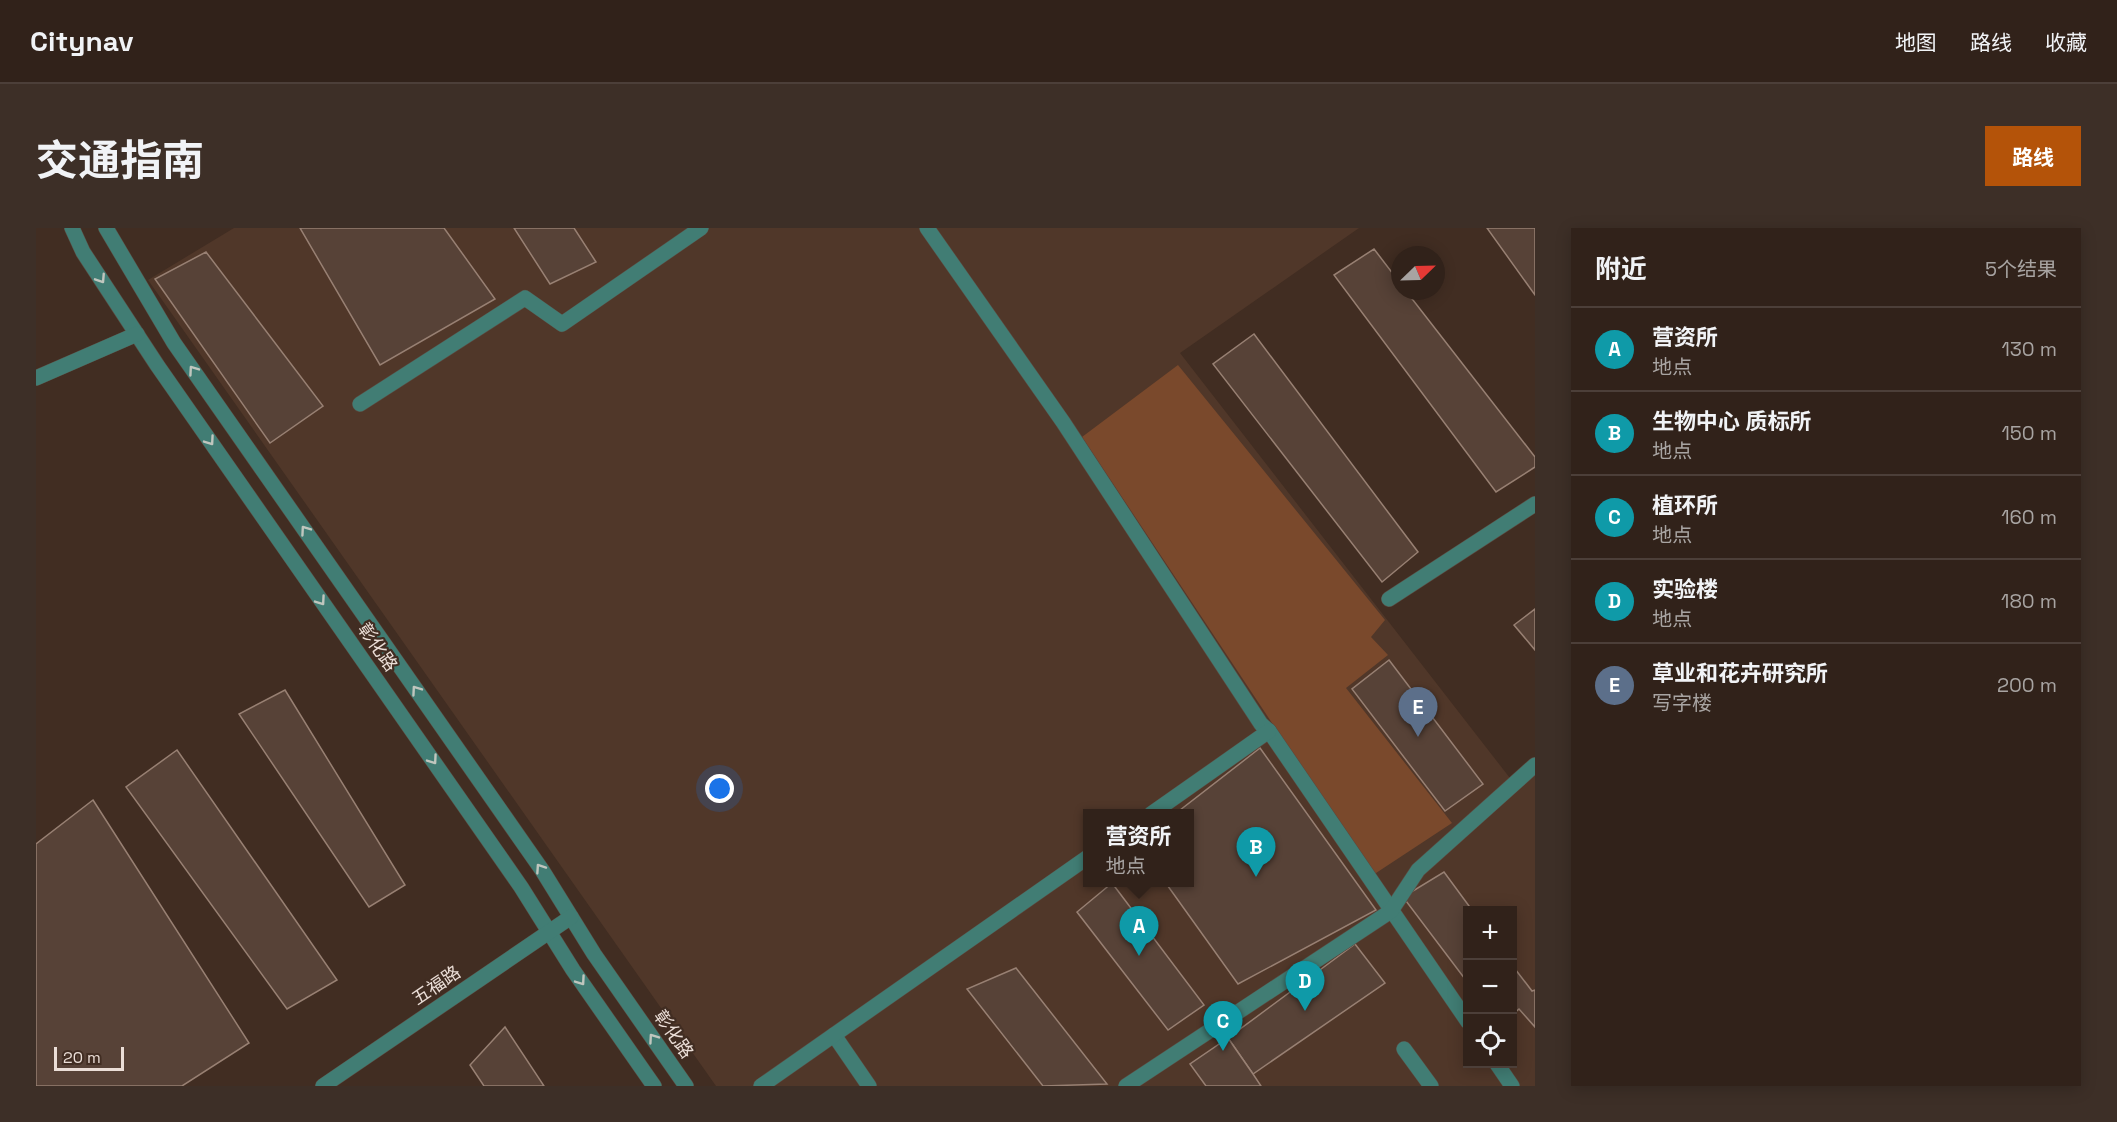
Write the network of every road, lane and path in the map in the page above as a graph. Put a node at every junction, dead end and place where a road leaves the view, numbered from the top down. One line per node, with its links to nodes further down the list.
1 (72, 228): 5 (street, 彰化路, one-way to 5)
2 (106, 228): 15 (street, 彰化路, one-way to 2)
3 (701, 228): 7 (street)
4 (927, 228): 10 (street)
5 (137, 334): 6 (street); 16 (street, 彰化路, one-way to 16)
6 (36, 378)
7 (360, 404)
8 (1535, 504): 9 (street)
9 (1389, 599)
10 (1269, 731): 12 (street); 14 (street)
11 (1535, 765): 14 (street)
12 (1156, 809)
13 (1083, 861): 18 (street)
14 (1391, 911): 17 (street); 26 (street)
15 (571, 917): 16 (street, 五福路); 23 (street, 彰化路, one-way to 15)
16 (549, 932): 21 (street, 五福路); 22 (street, 彰化路, one-way to 22)
17 (1463, 1016)
18 (834, 1035): 24 (street); 25 (street)
19 (1404, 1049): 27 (street)
20 (1500, 1068): 28 (street)
21 (323, 1086)
22 (654, 1086)
23 (686, 1086)
24 (761, 1086)
25 (869, 1086)
26 (1126, 1086)
27 (1431, 1086)
28 (1512, 1086)

